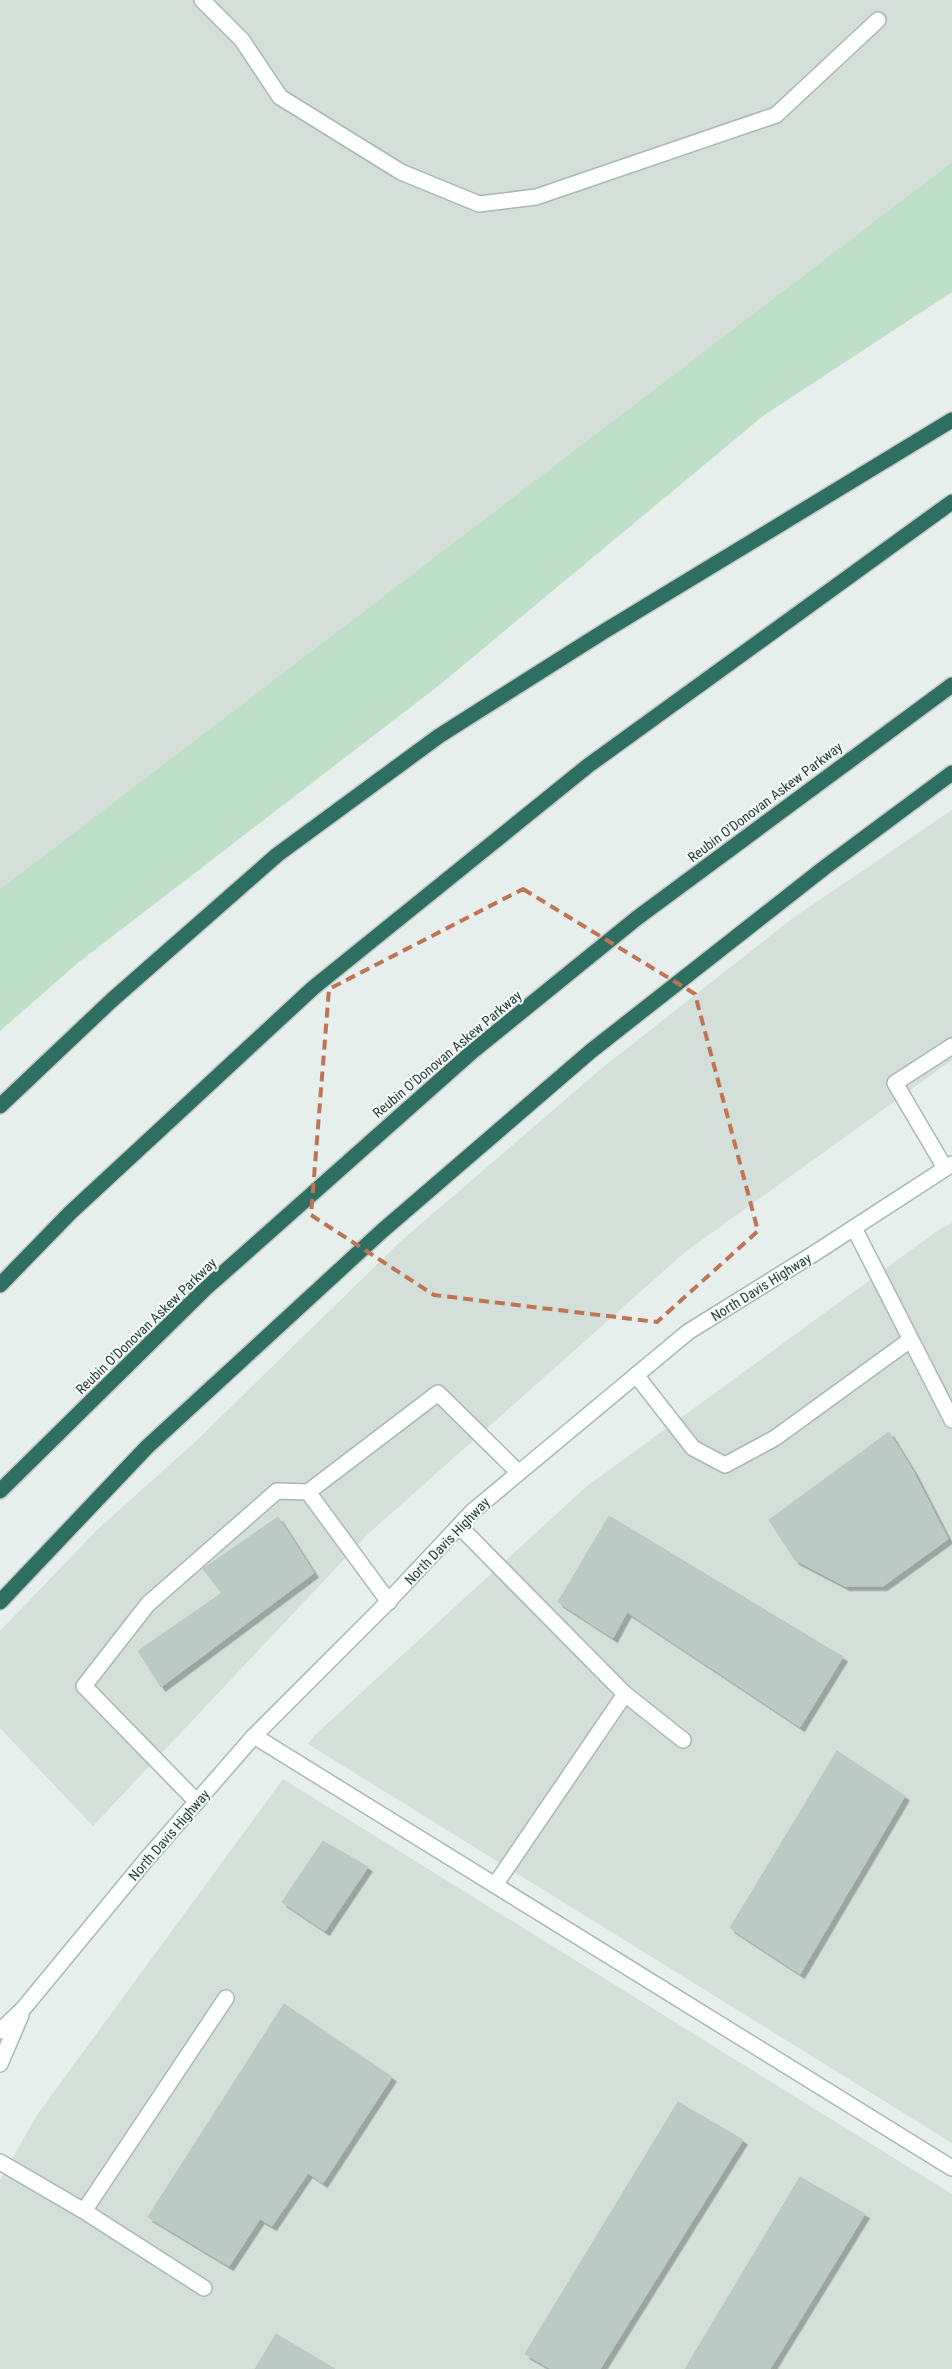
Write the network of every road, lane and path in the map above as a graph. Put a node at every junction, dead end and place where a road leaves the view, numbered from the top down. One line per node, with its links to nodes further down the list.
1 (202, 0): 2 (main road)
2 (878, 20)
3 (952, 420): 8 (highway)
4 (952, 502): 11 (highway)
5 (952, 685): 16 (highway, Reubin O'Donovan Askew Parkway)
6 (952, 773): 19 (highway)
7 (952, 1046): 9 (main road)
8 (0, 1106)
9 (949, 1166): 10 (main road, North Davis Highway)
10 (854, 1228): 12 (main road); 13 (main road, North Davis Highway)
11 (0, 1285)
12 (910, 1340): 13 (main road); 14 (main road)
13 (636, 1375): 15 (main road, North Davis Highway)
14 (952, 1420)
15 (518, 1472): 17 (main road); 18 (main road, North Davis Highway)
16 (0, 1491)
17 (308, 1492): 20 (main road); 24 (main road)
18 (459, 1526): 20 (main road, North Davis Highway); 21 (main road)
19 (0, 1602)
20 (389, 1602): 22 (main road, North Davis Highway)
21 (625, 1694): 23 (main road); 25 (main road)
22 (254, 1736): 24 (main road, North Davis Highway); 25 (main road)
23 (683, 1740)
24 (197, 1802): 27 (main road, North Davis Highway)
25 (495, 1885): 31 (main road)
26 (226, 1998): 32 (main road)
27 (23, 2009): 28 (main road, North Davis Highway); 29 (main road, North Davis Highway)
28 (0, 2031)
29 (0, 2064)
30 (0, 2162): 32 (main road)
31 (952, 2168)
32 (84, 2211): 33 (main road)
33 (204, 2288)

